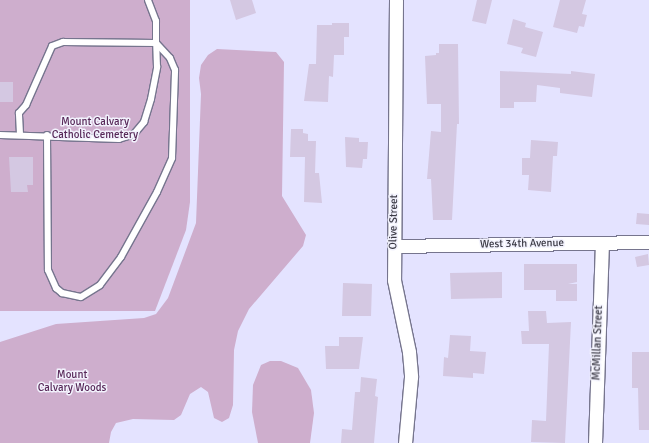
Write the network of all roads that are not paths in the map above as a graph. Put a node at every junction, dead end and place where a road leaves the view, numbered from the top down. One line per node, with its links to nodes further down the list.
1 (148, 0): 3 (lane)
2 (396, 0): 9 (street, Olive Street)
3 (156, 43): 5 (lane); 6 (lane); 6 (lane)
4 (0, 134): 5 (lane)
5 (20, 134): 6 (lane)
6 (47, 135)
7 (649, 242): 8 (street, West 34th Avenue)
8 (602, 243): 9 (street, West 34th Avenue); 11 (street, McMillan Street)
9 (394, 246): 10 (street, Olive Street)
10 (405, 443)
11 (595, 443)

